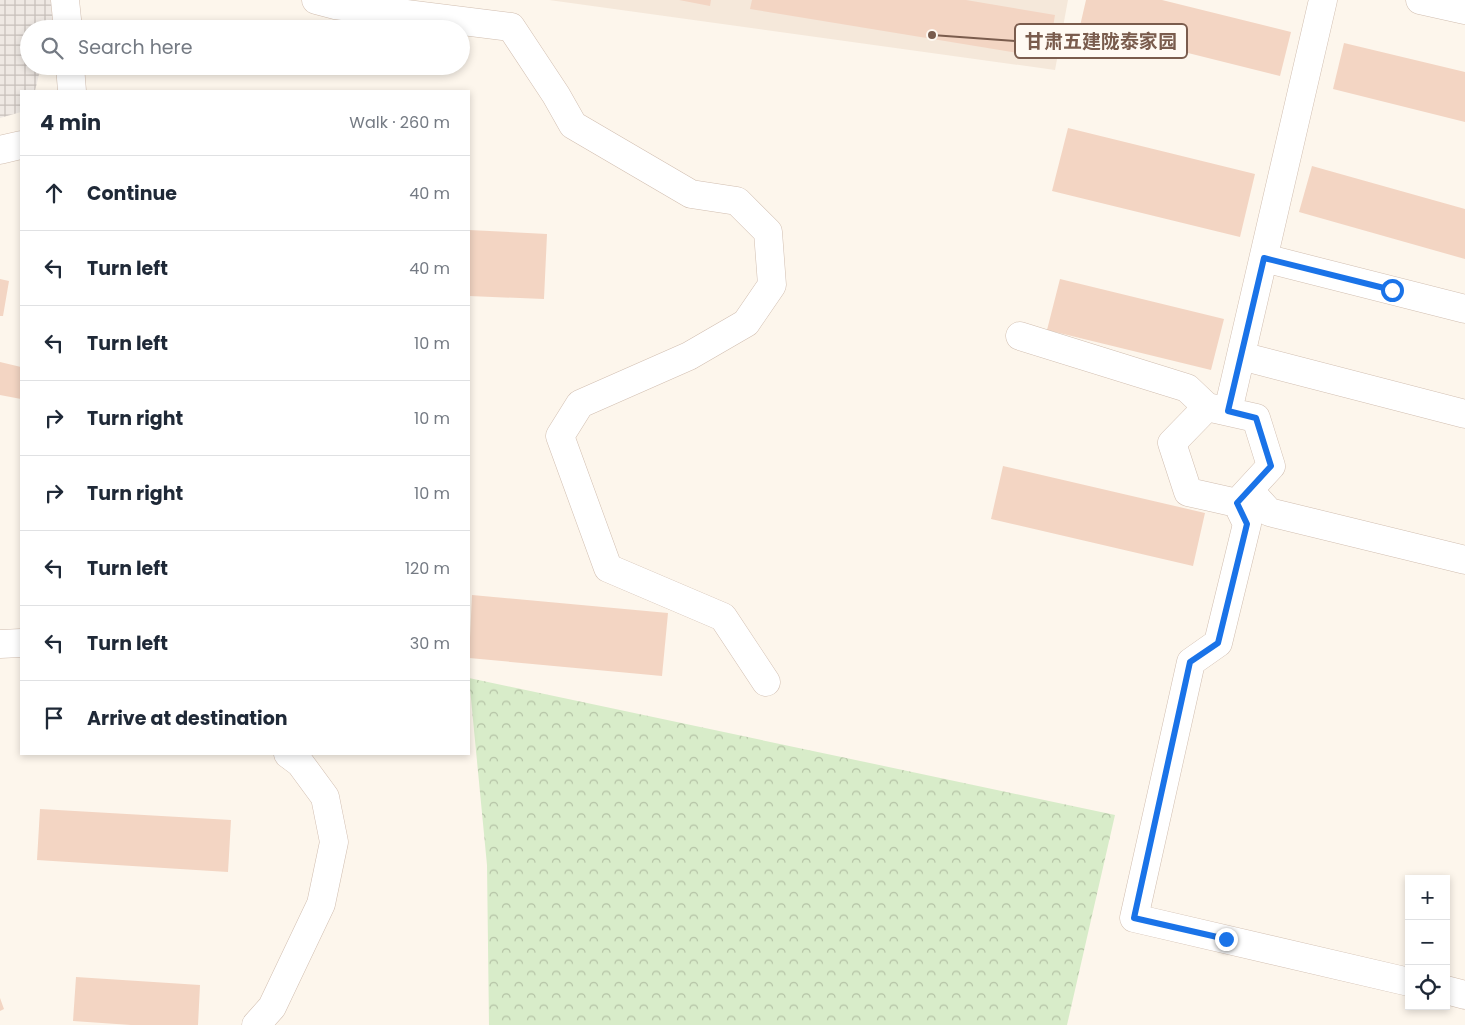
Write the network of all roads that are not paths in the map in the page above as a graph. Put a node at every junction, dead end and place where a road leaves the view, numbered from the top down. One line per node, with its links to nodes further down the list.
1 (65, 0): 6 (street)
2 (316, 0): 7 (street)
3 (1323, 0): 13 (street)
4 (1420, 0): 5 (street)
5 (1465, 10)
6 (67, 20)
7 (455, 20)
8 (470, 22): 23 (street)
9 (71, 75): 10 (street)
10 (72, 90)
11 (20, 145): 12 (street)
12 (0, 150)
13 (1264, 258): 14 (street); 16 (street)
14 (1465, 309)
15 (1020, 336): 17 (street)
16 (1241, 356): 17 (street); 18 (street)
17 (1217, 409): 19 (street); 19 (street)
18 (1465, 414)
19 (1243, 497): 20 (street); 25 (street)
20 (1465, 560)
21 (20, 643): 22 (street)
22 (0, 644)
23 (766, 682)
24 (289, 755): 28 (street)
25 (1405, 981)
26 (1450, 991): 27 (street)
27 (1465, 995)
28 (256, 1025)

